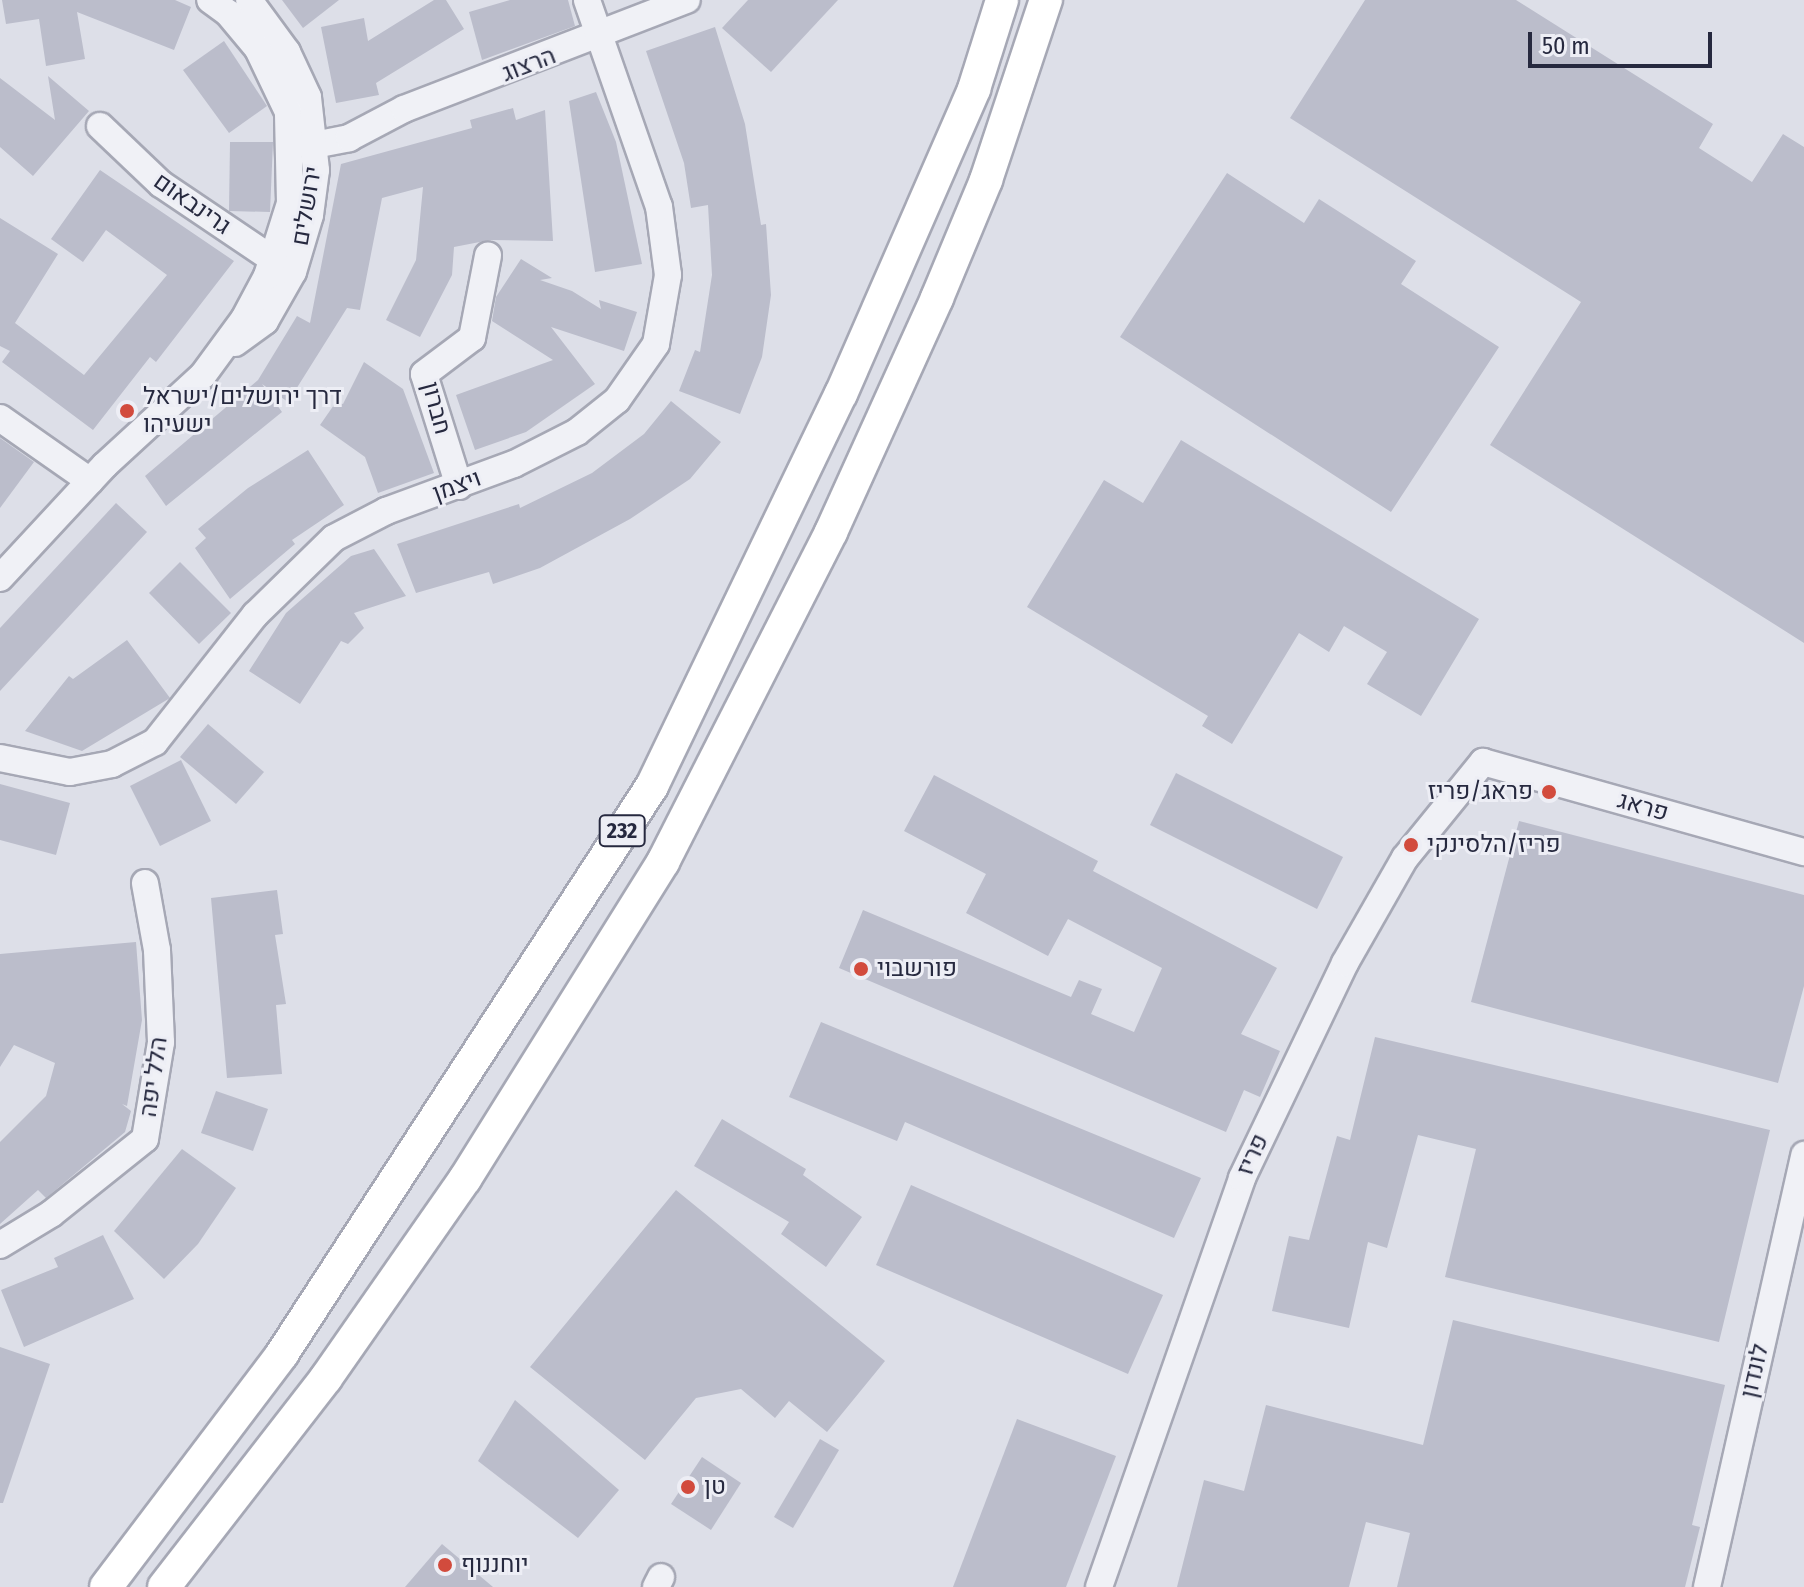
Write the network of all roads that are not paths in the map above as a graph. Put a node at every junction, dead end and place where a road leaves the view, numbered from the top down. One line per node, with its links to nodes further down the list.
1 (210, 0): 9 (street, ירושלים)
2 (249, 0): 9 (street, ירושלים)
3 (587, 0): 7 (street, ויצמן)
4 (687, 0): 7 (street, הרצוג)
5 (1002, 0): 22 (main road, 232)
6 (1046, 0): 23 (main road, 232)
7 (600, 38): 9 (street, הרצוג); 14 (street, ויצמן)
8 (100, 126): 11 (street, גרינבאום)
9 (306, 138): 11 (street, ירושלים)
10 (488, 256): 14 (street, חברון)
11 (283, 267): 13 (street, ירושלים)
12 (0, 418): 13 (street)
13 (90, 481): 15 (street, ירושלים)
14 (459, 486): 16 (street, ויצמן)
15 (0, 578)
16 (0, 758)
17 (1483, 762): 18 (street, פראג); 24 (street, פריז)
18 (1804, 852)
19 (145, 883): 21 (street, הלל יפה)
20 (1804, 1155): 25 (street, לונדון)
21 (0, 1245)
22 (106, 1587)
23 (164, 1587)
24 (1099, 1587)
25 (1707, 1587)

